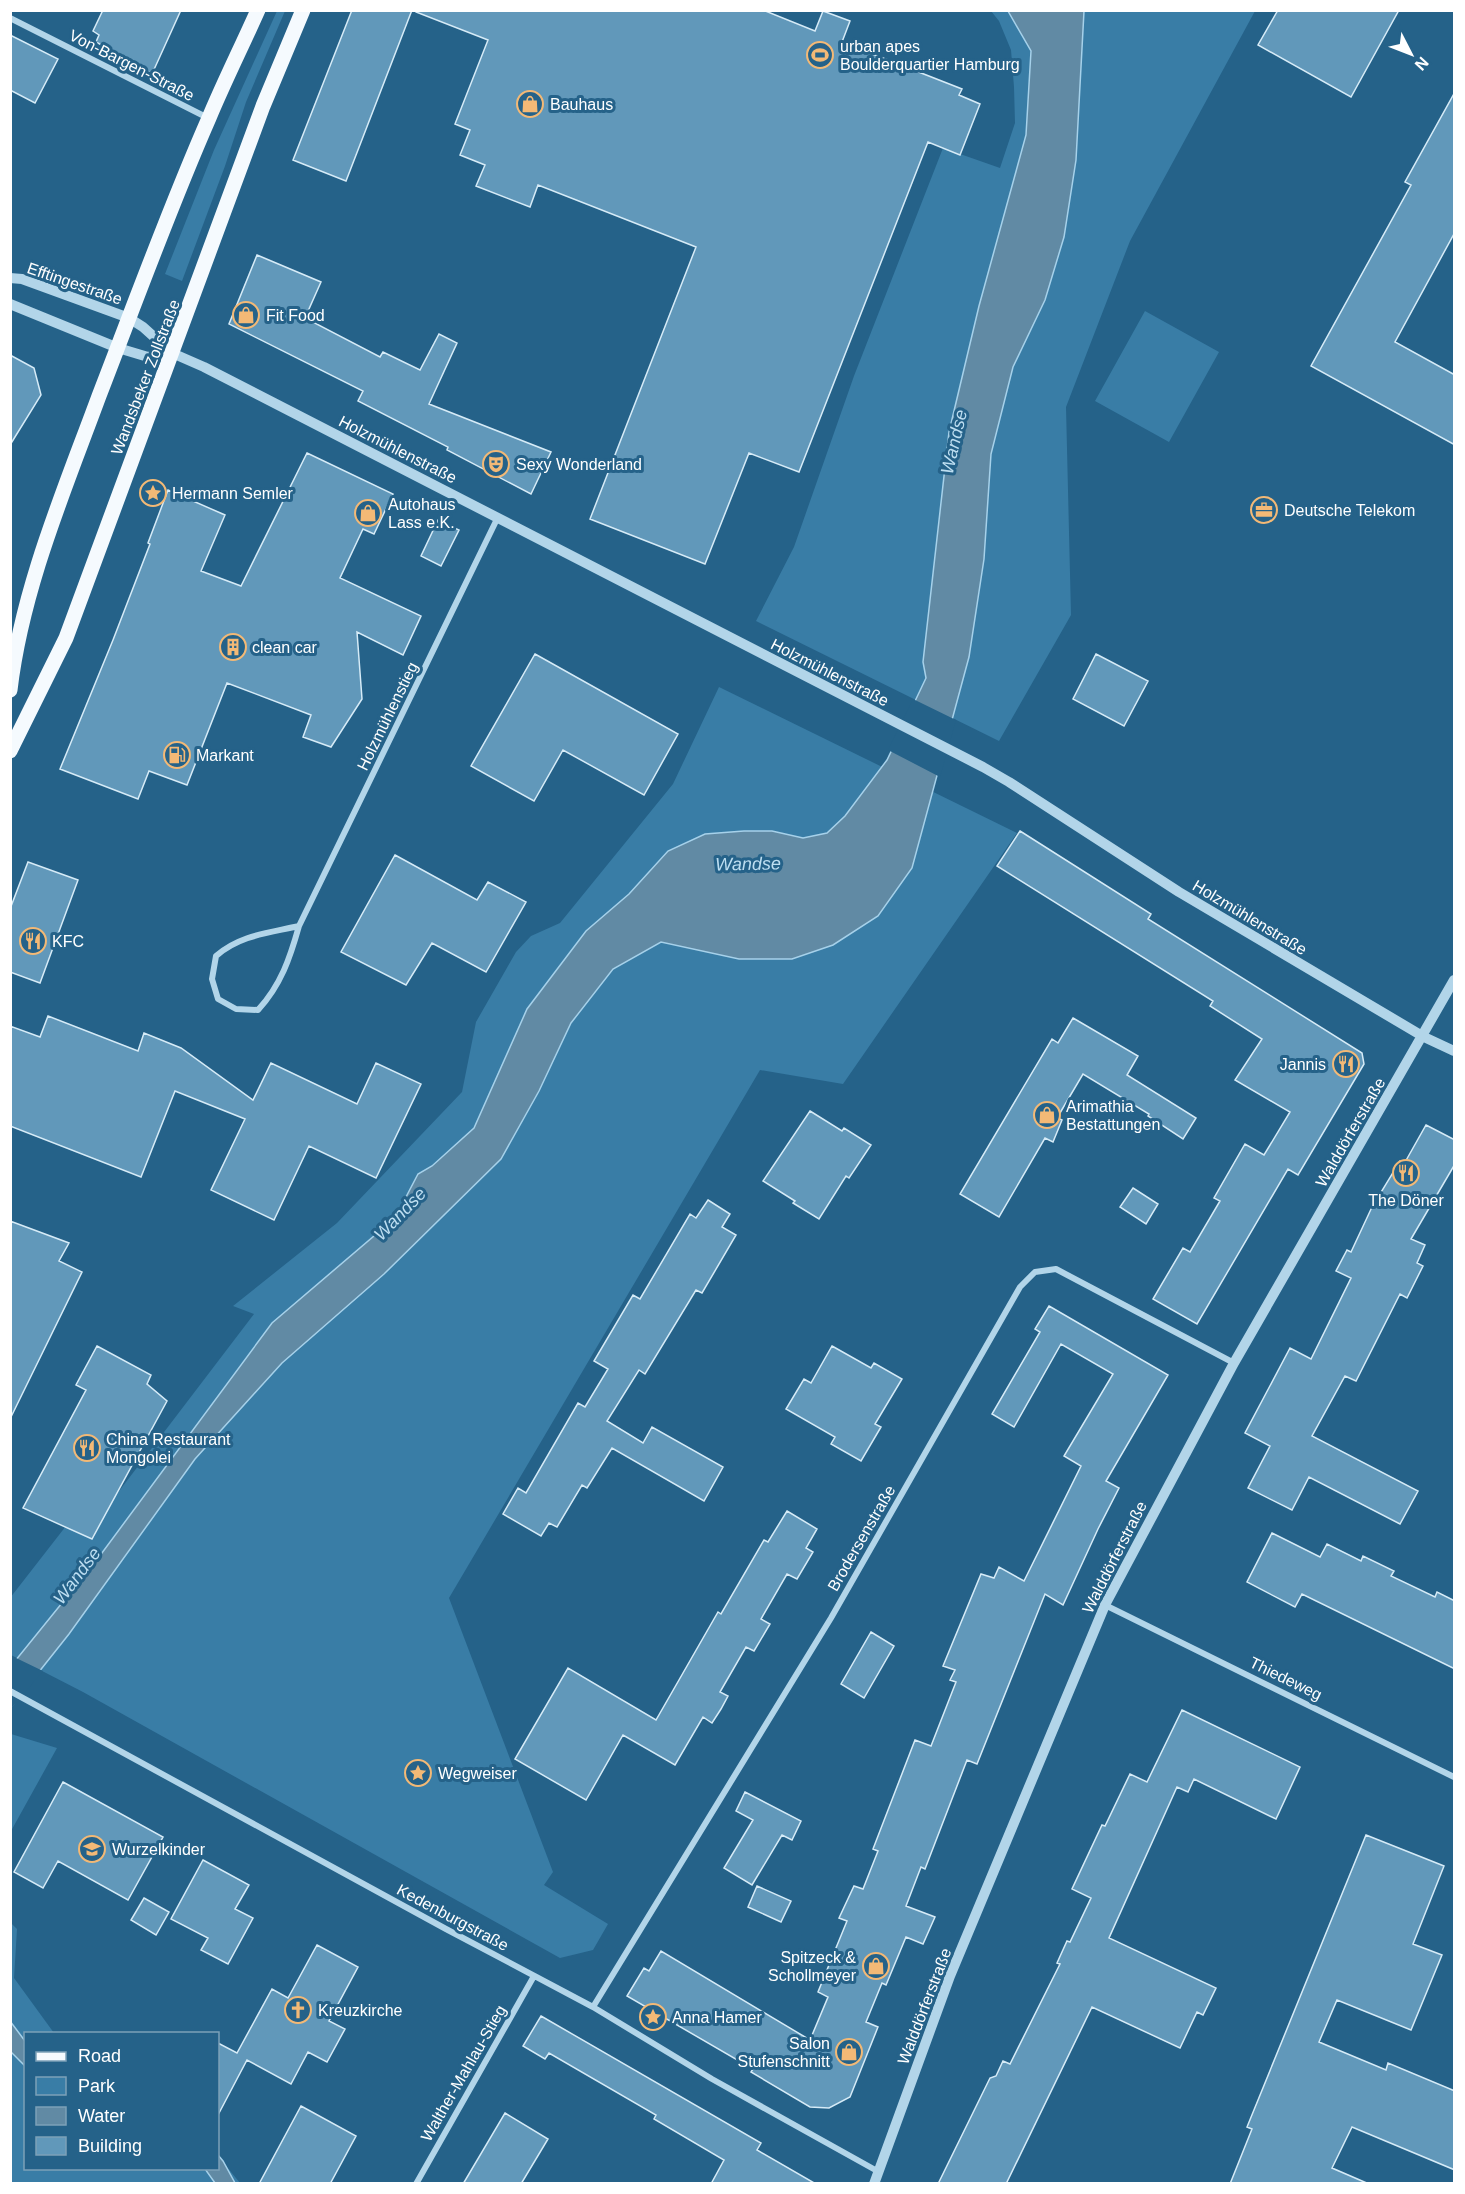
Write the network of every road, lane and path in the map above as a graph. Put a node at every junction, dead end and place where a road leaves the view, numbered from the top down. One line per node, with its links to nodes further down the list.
1 (258, 10): 4 (main road)
2 (303, 10): 9 (main road, Wandsbeker Zollstraße)
3 (10, 18): 4 (street, Von-Bargen-Straße)
4 (208, 118): 7 (main road)
5 (10, 278): 7 (street, Efftingestraße)
6 (10, 304): 8 (street)
7 (129, 318): 8 (main road); 9 (street, Efftingestraße)
8 (118, 348): 9 (street); 11 (main road)
9 (172, 353): 10 (street, Holzmühlenstraße); 12 (main road, Wandsbeker Zollstraße)
10 (498, 517): 13 (street, Holzmühlenstieg); 15 (street, Holzmühlenstraße)
11 (10, 690)
12 (10, 752)
13 (299, 926): 13 (street, Holzmühlenstieg)
14 (1455, 980): 15 (street, Walddörferstraße)
15 (1424, 1036): 16 (street, Holzmühlenstraße); 17 (street, Walddörferstraße)
16 (1455, 1051)
17 (1234, 1363): 18 (street, Walddörferstraße); 22 (street, Brodersenstraße)
18 (1105, 1605): 20 (street, Thiedeweg); 23 (street, Walddörferstraße)
19 (10, 1691): 21 (street, Kedenburgstraße)
20 (1455, 1777)
21 (534, 1976): 22 (street, Kedenburgstraße); 24 (street, Walther-Mahlau-Stieg)
22 (593, 2007): 23 (street, Kedenburgstraße)
23 (879, 2172): 25 (street, Walddörferstraße)
24 (416, 2184)
25 (874, 2184)

